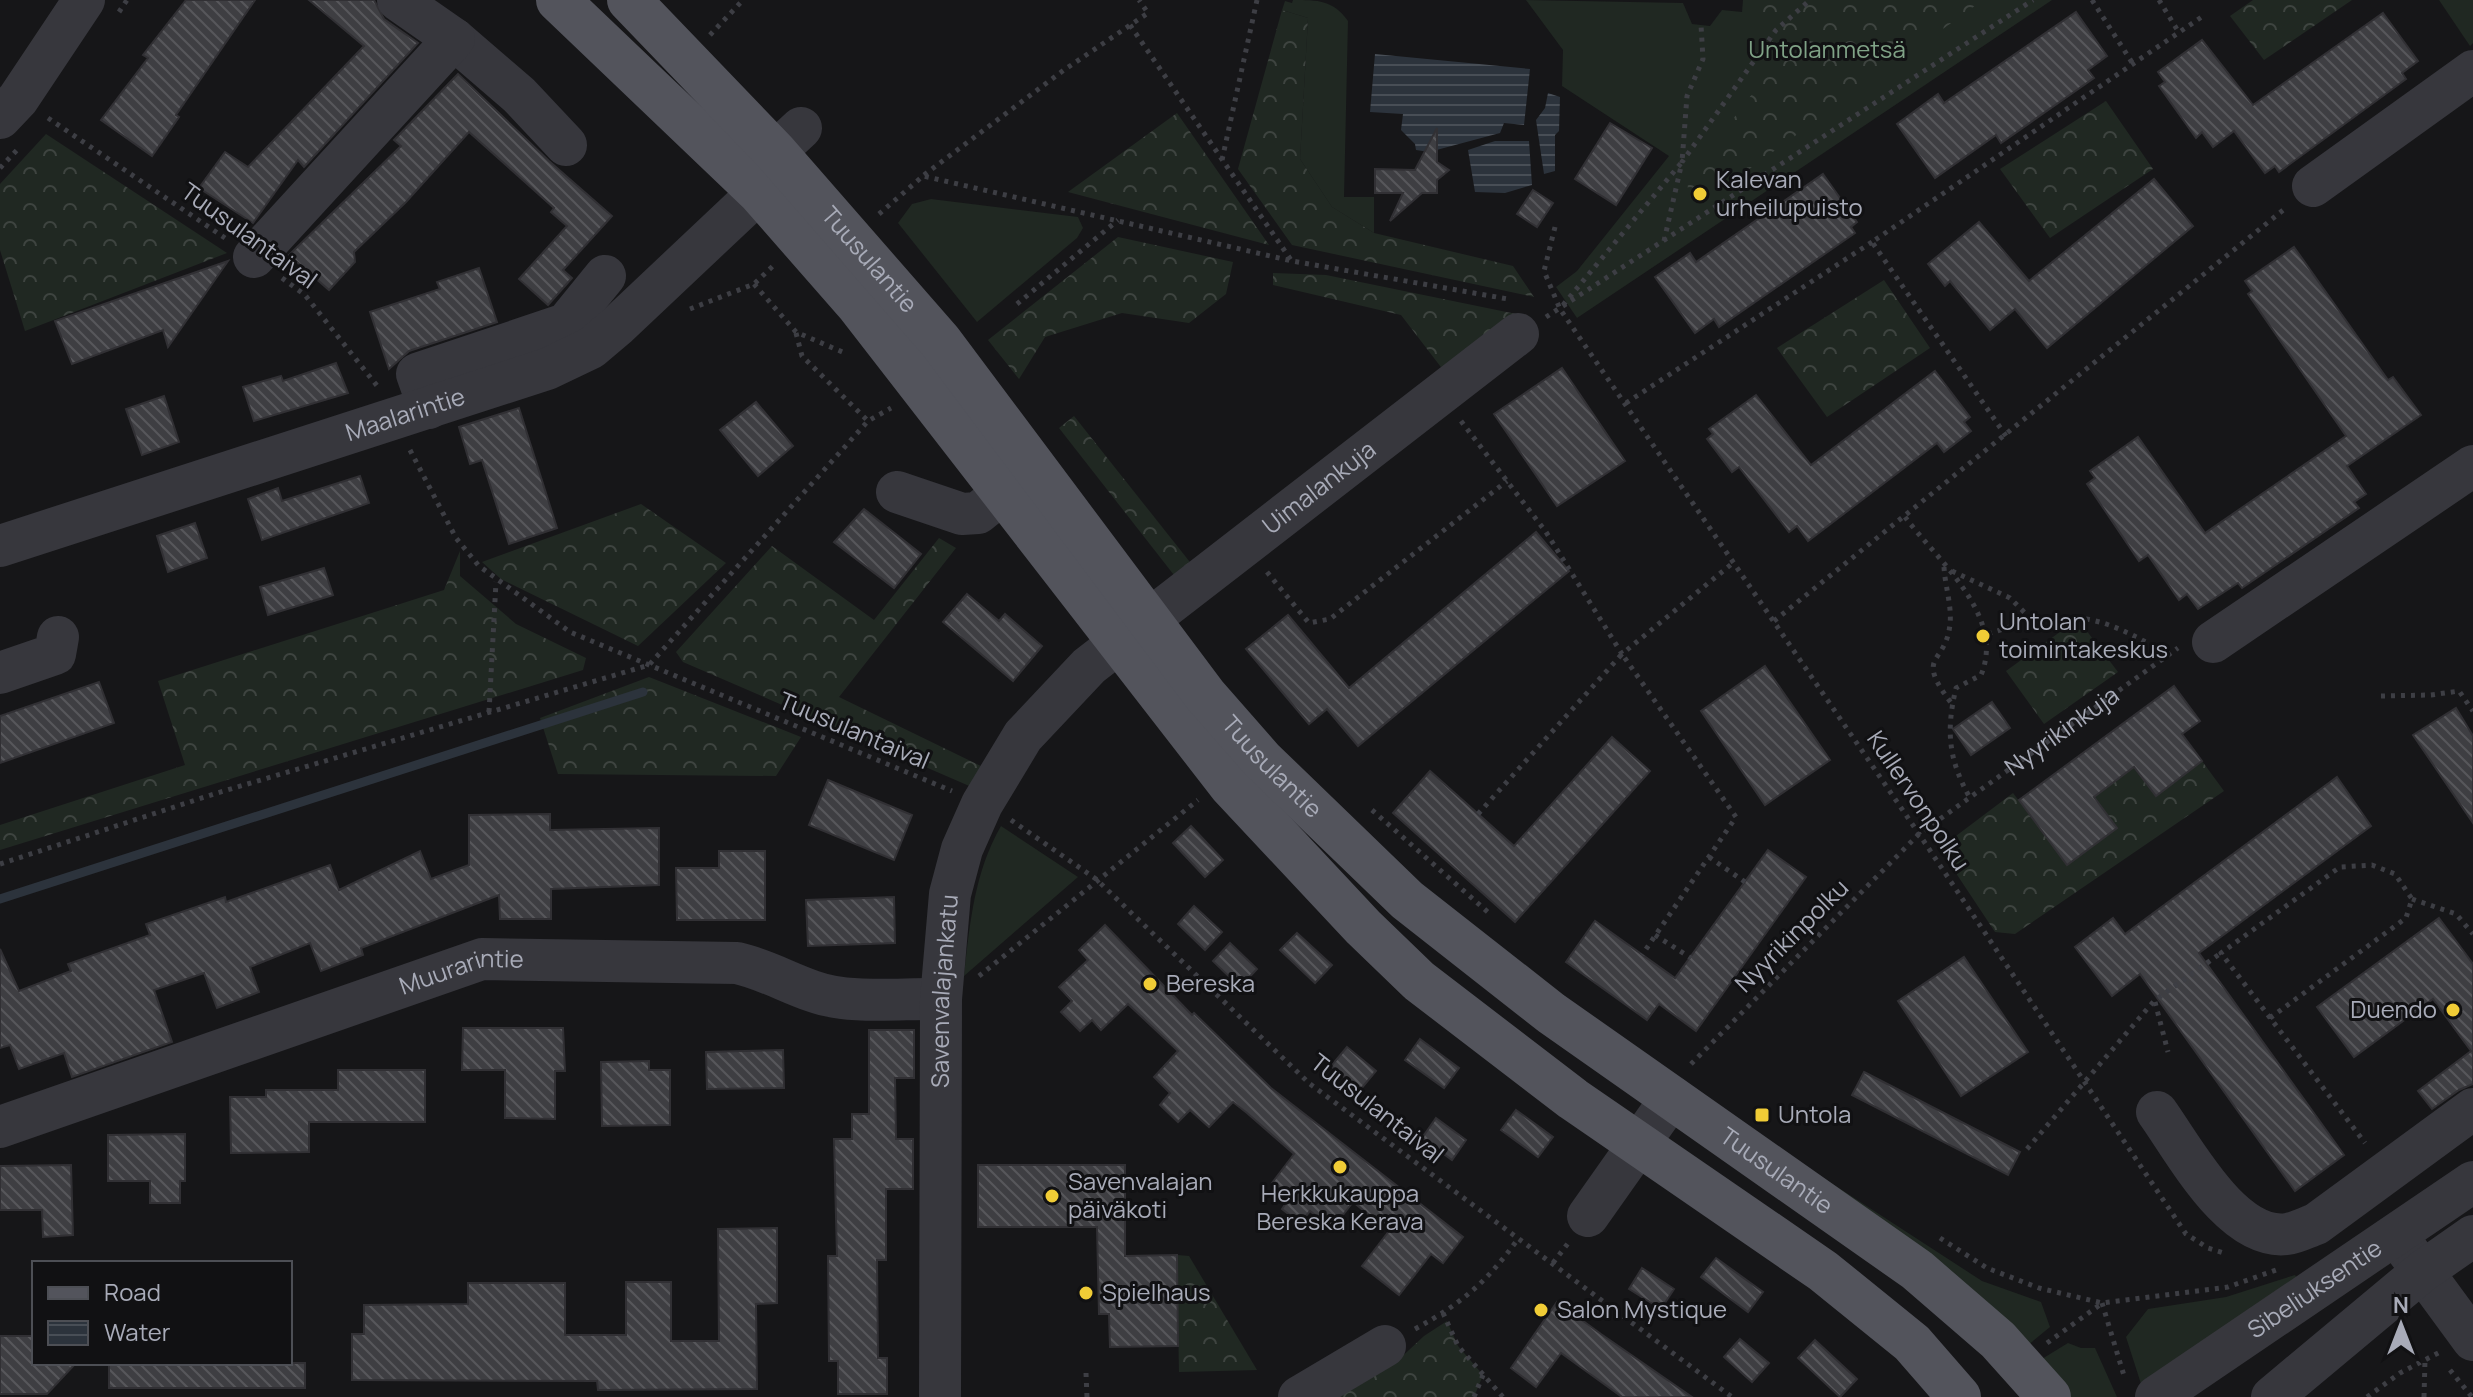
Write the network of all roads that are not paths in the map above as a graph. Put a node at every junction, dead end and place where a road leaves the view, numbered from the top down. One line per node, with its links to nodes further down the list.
1 (84, 0): 7 (street)
2 (398, 0): 5 (street)
3 (558, 0): 11 (main road, Tuusulantie)
4 (629, 0): 8 (main road, Tuusulantie)
5 (454, 39): 9 (street); 12 (street)
6 (2473, 71): 10 (street)
7 (9, 109)
8 (788, 140): 11 (street); 17 (main road, Tuusulantie)
9 (566, 145)
10 (2313, 186)
11 (759, 192): 15 (street, Maalarintie); 18 (main road, Tuusulantie)
12 (254, 257)
13 (605, 276): 15 (street)
14 (1526, 314): 21 (street, Uimalankuja)
15 (412, 413): 20 (street, Maalarintie)
16 (2473, 466): 23 (street)
17 (1050, 486): 18 (street); 21 (main road, Tuusulantie)
18 (1002, 490): 19 (street); 21 (main road, Tuusulantie)
19 (897, 492)
20 (0, 546)
21 (1135, 631): 25 (street, Savenvalajankatu); 26 (main road, Tuusulantie); 30 (main road, Tuusulantie)
22 (58, 637): 24 (street)
23 (2196, 644)
24 (0, 673)
25 (941, 999): 29 (street, Muurarintie); 40 (street, Savenvalajankatu)
26 (1686, 1072): 30 (street); 43 (main road, Tuusulantie)
27 (2473, 1109): 31 (street)
28 (2157, 1112): 31 (street)
29 (0, 1127)
30 (1638, 1145): 33 (street); 42 (main road, Tuusulantie)
31 (2384, 1174): 34 (street)
32 (2473, 1182): 34 (street, Sibeliuksentie)
33 (1588, 1216)
34 (2405, 1226): 35 (street); 36 (street); 39 (street, Sibeliuksentie)
35 (2472, 1240): 36 (street, Sibeliuksentie)
36 (2423, 1271): 37 (street); 44 (street, Sibeliuksentie)
37 (2459, 1342)
38 (1385, 1346): 41 (street)
39 (2142, 1394)
40 (940, 1397)
41 (1299, 1397)
42 (1959, 1397)
43 (2049, 1397)
44 (2272, 1397)

